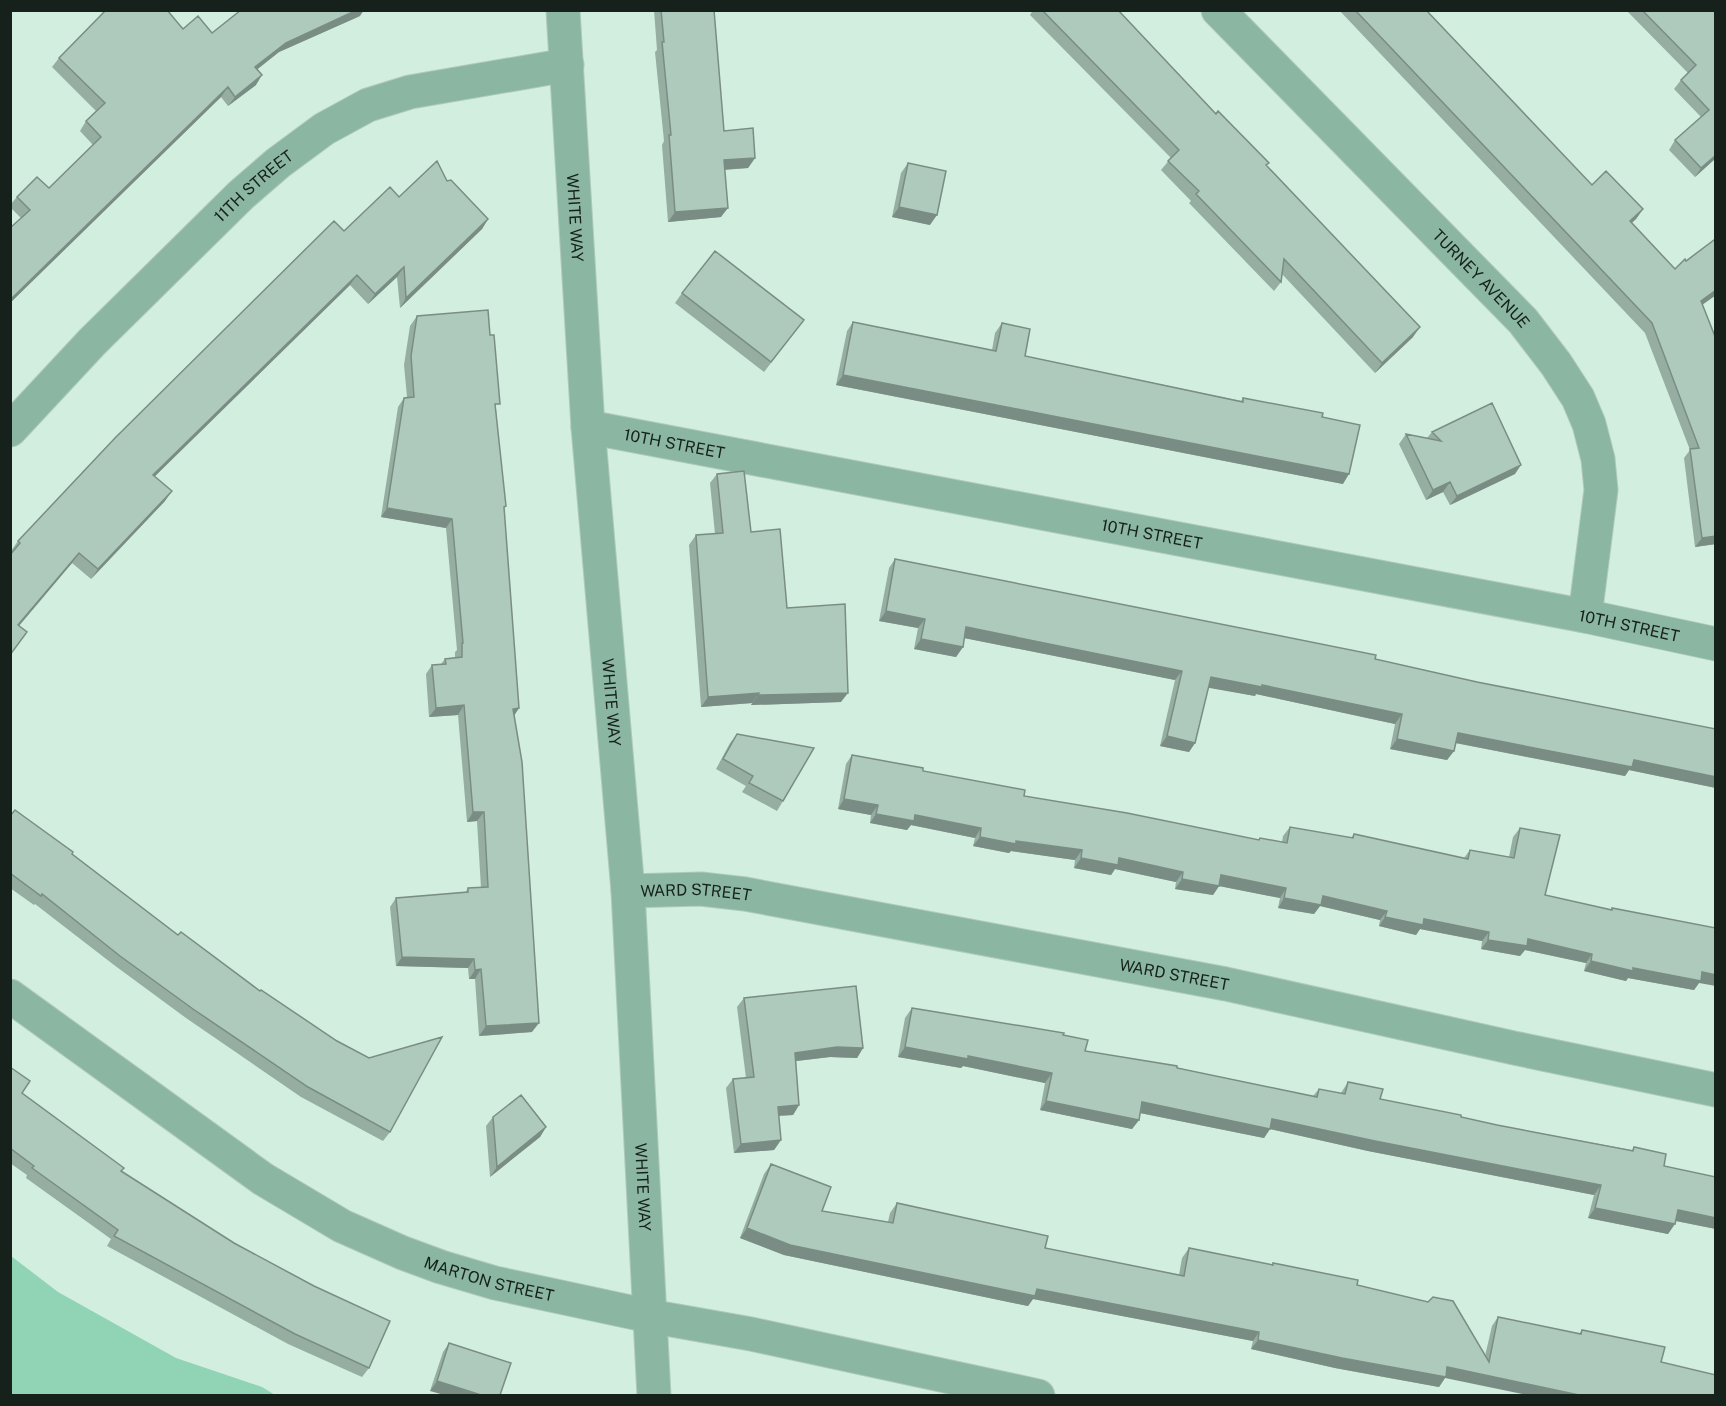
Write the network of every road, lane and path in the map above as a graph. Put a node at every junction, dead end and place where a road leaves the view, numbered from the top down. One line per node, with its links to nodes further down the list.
1 (563, 10): 3 (street, WHITE WAY)
2 (1218, 10): 6 (street, TURNEY AVENUE)
3 (567, 65): 4 (street, WHITE WAY); 5 (street, 11TH STREET)
4 (588, 427): 6 (street, 10TH STREET); 8 (street, WHITE WAY)
5 (10, 430)
6 (1585, 616): 7 (street, 10TH STREET)
7 (1716, 644)
8 (628, 891): 10 (street, WARD STREET); 11 (street, WHITE WAY)
9 (10, 996): 11 (street, MARTON STREET)
10 (1716, 1090)
11 (649, 1316): 12 (street, WHITE WAY); 13 (street, MARTON STREET)
12 (654, 1395)
13 (1038, 1395)

